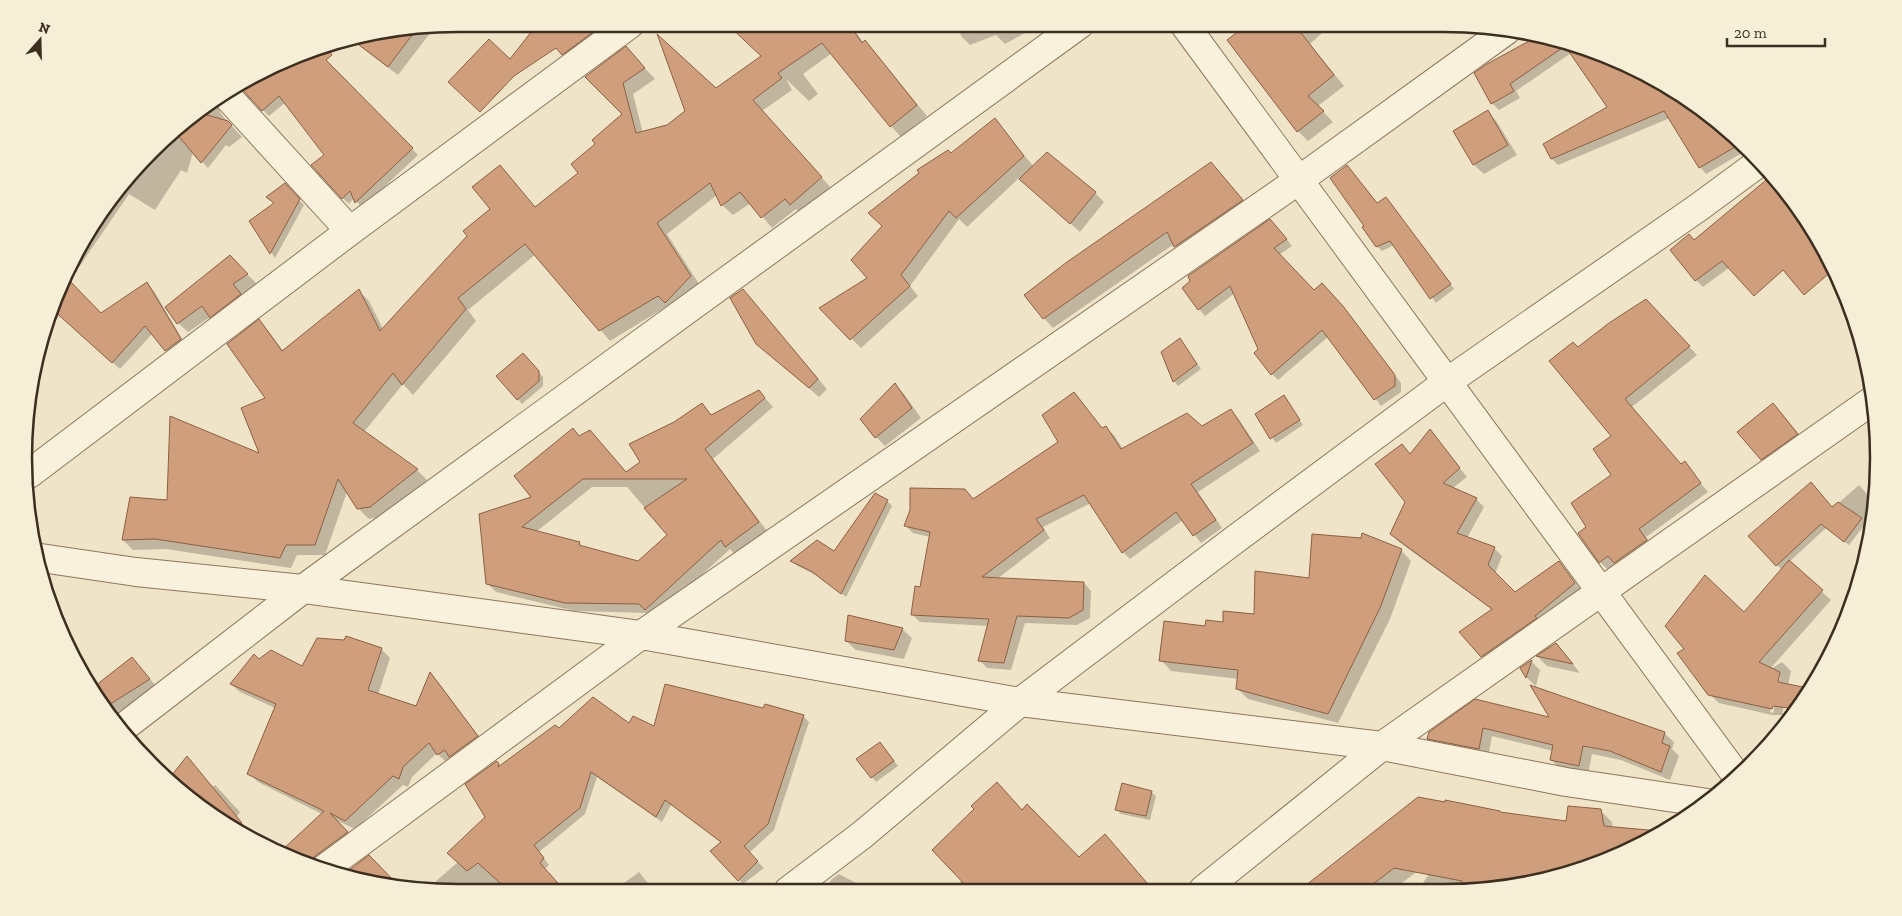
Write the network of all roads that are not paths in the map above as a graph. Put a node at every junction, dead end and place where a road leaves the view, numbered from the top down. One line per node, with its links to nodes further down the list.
1 (618, 33): 8 (street)
2 (1068, 33): 13 (street)
3 (1191, 33): 7 (street)
4 (1499, 36): 7 (street)
5 (230, 99): 8 (street)
6 (1754, 166): 9 (street)
7 (1299, 180): 9 (street); 15 (street)
8 (350, 231): 11 (street)
9 (1447, 382): 14 (street); 16 (street)
10 (1866, 404): 14 (street)
11 (32, 471)
12 (45, 559): 13 (street)
13 (303, 590): 15 (street); 17 (street)
14 (1600, 591): 18 (street); 19 (street)
15 (641, 634): 16 (street); 21 (street)
16 (1020, 702): 18 (street); 22 (street)
17 (127, 725)
18 (1382, 746): 20 (street); 23 (street)
19 (1733, 771)
20 (1696, 801)
21 (331, 864)
22 (797, 884)
23 (1210, 884)

